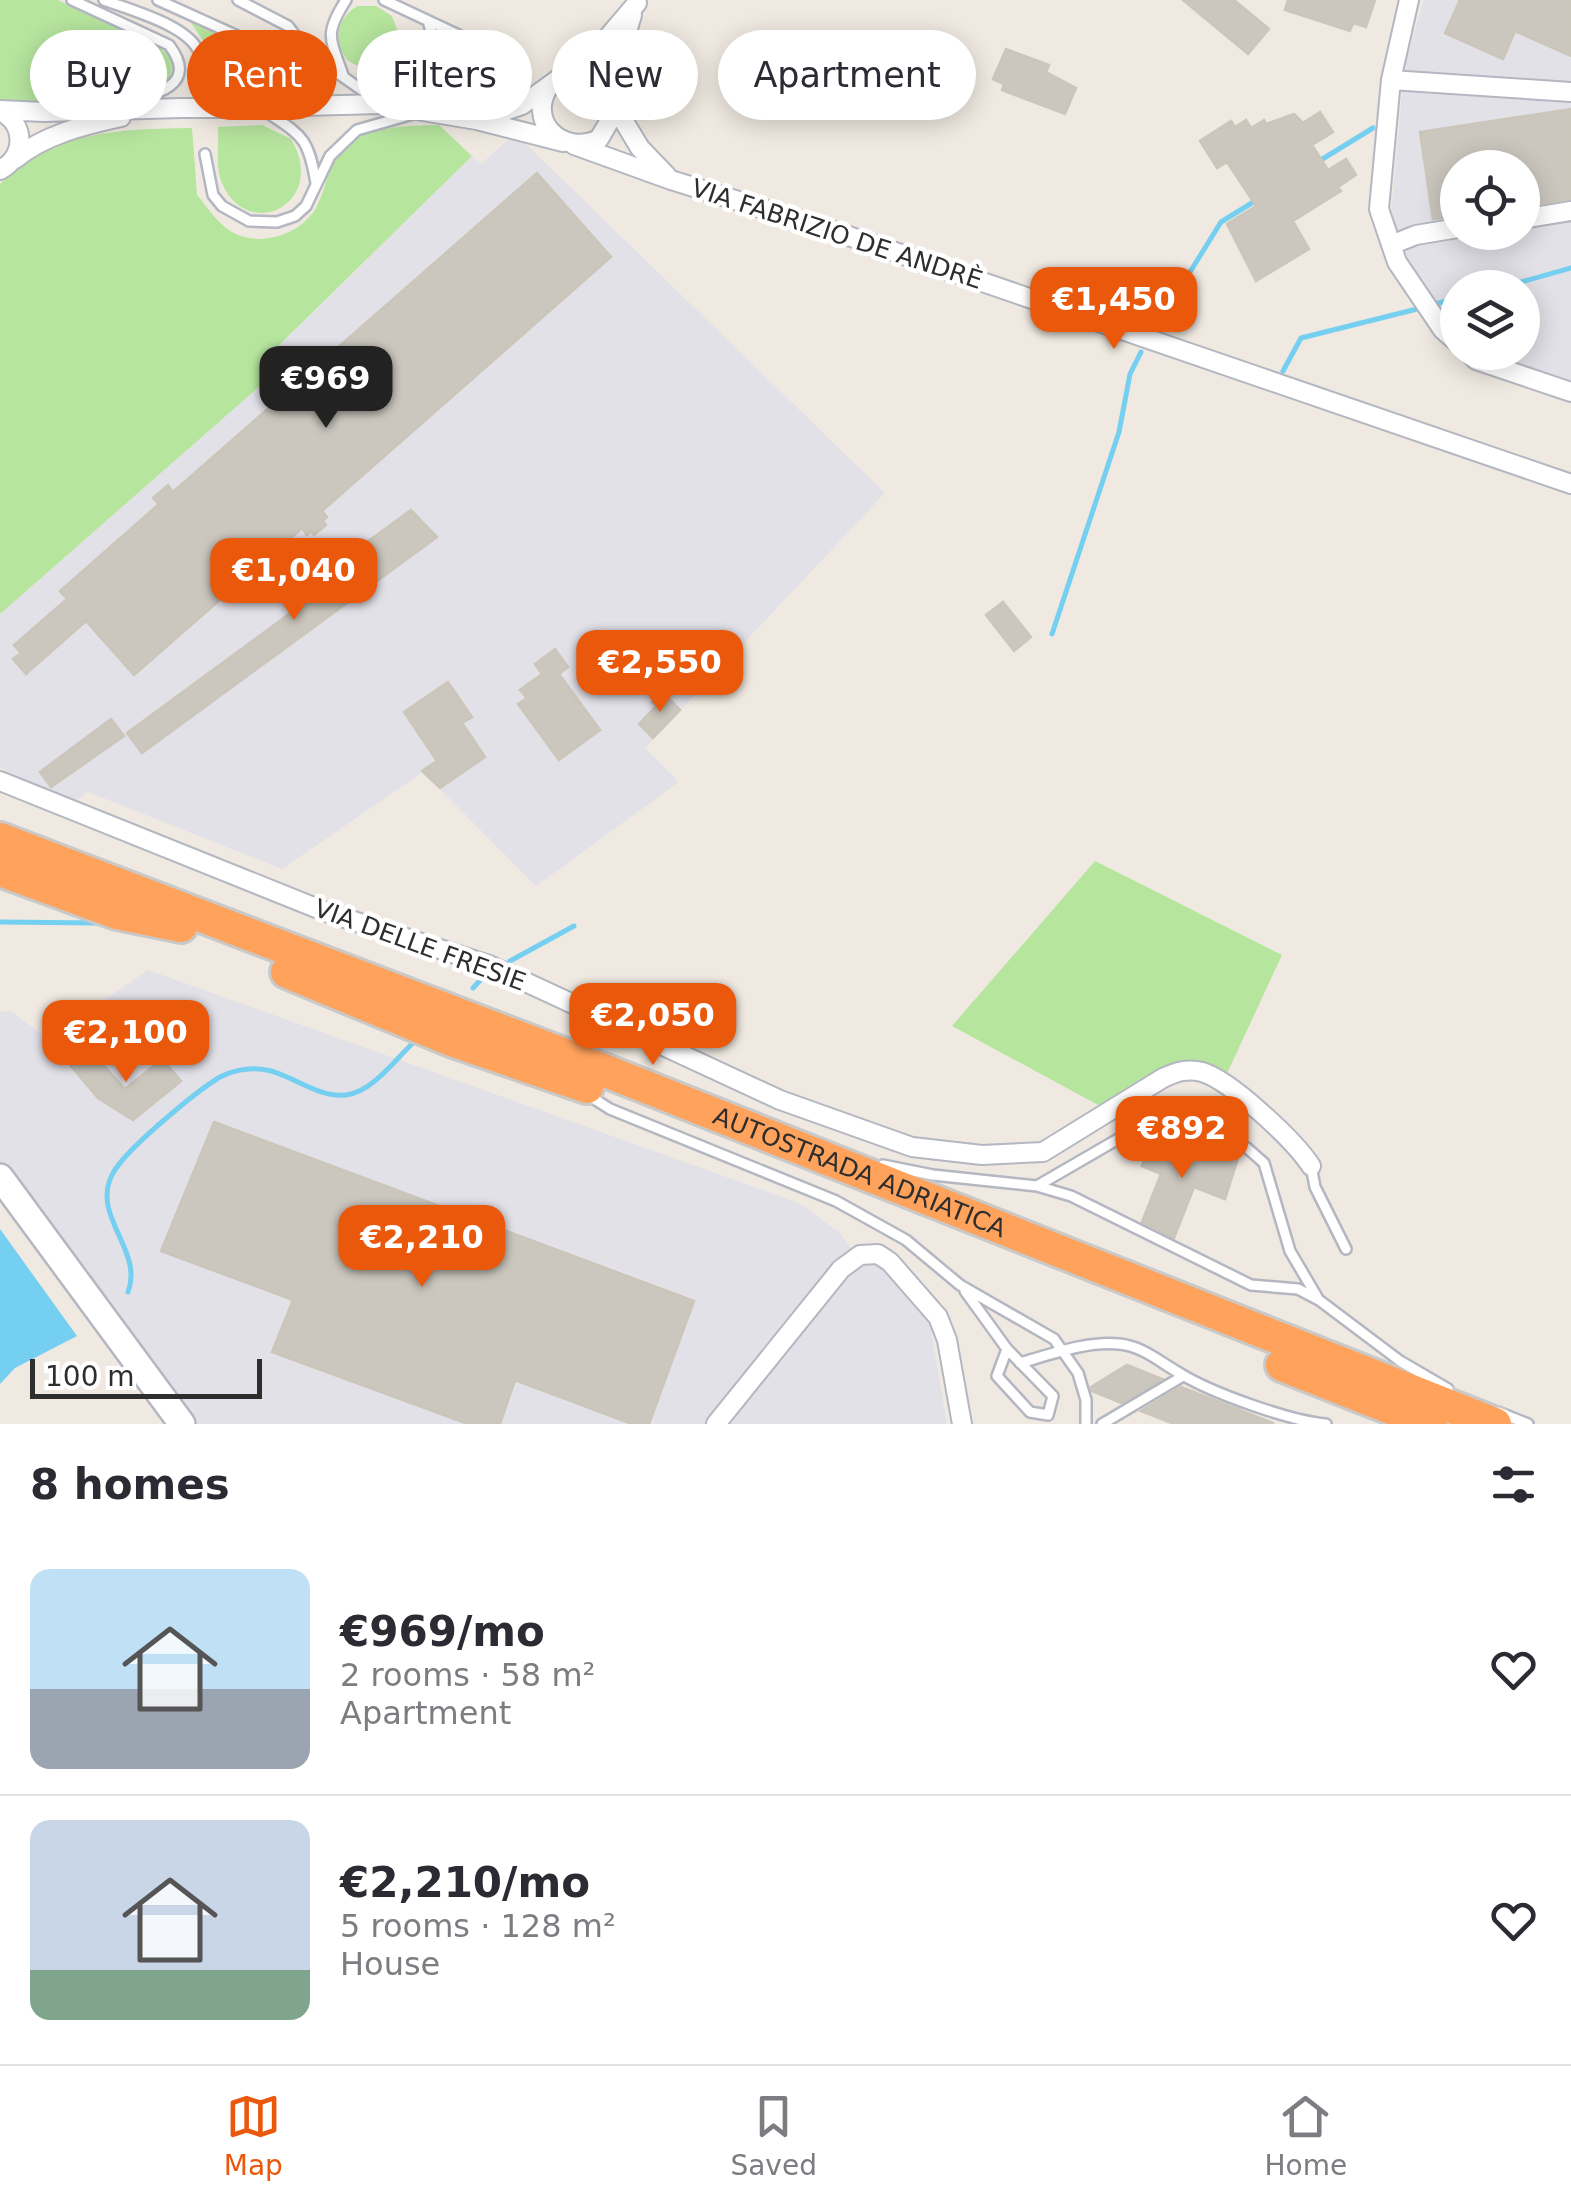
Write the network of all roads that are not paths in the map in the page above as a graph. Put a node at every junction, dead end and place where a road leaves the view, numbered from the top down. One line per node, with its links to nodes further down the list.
1 (72, 0): 10 (lane)
2 (104, 0): 13 (lane)
3 (158, 0): 15 (lane)
4 (238, 0): 15 (lane)
5 (346, 0): 15 (lane)
6 (384, 0): 9 (lane)
7 (1410, 0): 16 (street)
8 (638, 1): 11 (street); 12 (street)
9 (428, 21): 9 (lane)
10 (137, 30)
11 (614, 30)
12 (630, 30)
13 (187, 38)
14 (167, 44): 19 (lane)
15 (343, 75): 17 (lane)
16 (1391, 80): 20 (street); 39 (street)
17 (357, 86)
18 (552, 86): 31 (street)
19 (167, 88)
20 (1571, 92)
21 (167, 108): 22 (street)
22 (175, 108): 23 (street, VIA FABRIZIO DE ANDRÈ, bridge); 33 (street)
23 (187, 108)
24 (0, 110): 25 (street); 33 (street)
25 (30, 110)
26 (279, 120): 35 (lane)
27 (385, 120): 35 (lane)
28 (477, 120): 31 (street, VIA FABRIZIO DE ANDRÈ)
29 (612, 120): 31 (street)
30 (624, 120): 34 (street)
31 (568, 143): 34 (street, VIA FABRIZIO DE ANDRÈ)
32 (205, 154): 35 (lane)
33 (5, 167)
34 (671, 180): 43 (street, VIA FABRIZIO DE ANDRÈ)
35 (316, 186)
36 (1571, 212): 37 (street)
37 (1540, 216)
38 (1440, 231): 39 (street)
39 (1391, 245): 40 (street)
40 (1440, 327)
41 (1506, 370): 42 (street)
42 (1571, 392)
43 (1571, 484)
44 (0, 781): 54 (street, VIA DELLE FRESIE)
45 (0, 824): 49 (highway)
46 (0, 839): 49 (highway, AUTOSTRADA ADRIATICA)
47 (0, 856): 50 (highway)
48 (0, 870): 50 (highway)
49 (116, 881): 51 (highway, AUTOSTRADA ADRIATICA)
50 (149, 917): 51 (highway, AUTOSTRADA ADRIATICA)
51 (564, 1066): 52 (lane); 59 (lane); 66 (highway, AUTOSTRADA ADRIATICA); 75 (highway, AUTOSTRADA ADRIATICA)
52 (638, 1070)
53 (868, 1162): 56 (lane)
54 (1311, 1166): 58 (lane)
55 (0, 1177): 69 (main road)
56 (1037, 1186): 60 (lane); 60 (lane)
57 (0, 1200): 68 (main road)
58 (1346, 1249)
59 (960, 1284): 61 (lane); 62 (lane)
60 (1319, 1300): 65 (lane)
61 (1007, 1349): 63 (lane); 63 (lane)
62 (1064, 1351): 63 (lane); 64 (lane); 72 (lane)
63 (1020, 1362)
64 (1183, 1376): 67 (lane); 73 (lane)
65 (1452, 1391)
66 (1489, 1415): 76 (lane)
67 (1298, 1423): 74 (lane)
68 (161, 1424)
69 (182, 1424)
70 (716, 1424): 71 (street)
71 (962, 1424)
72 (1086, 1424)
73 (1102, 1424)
74 (1326, 1424)
75 (1430, 1424)
76 (1528, 1424)

